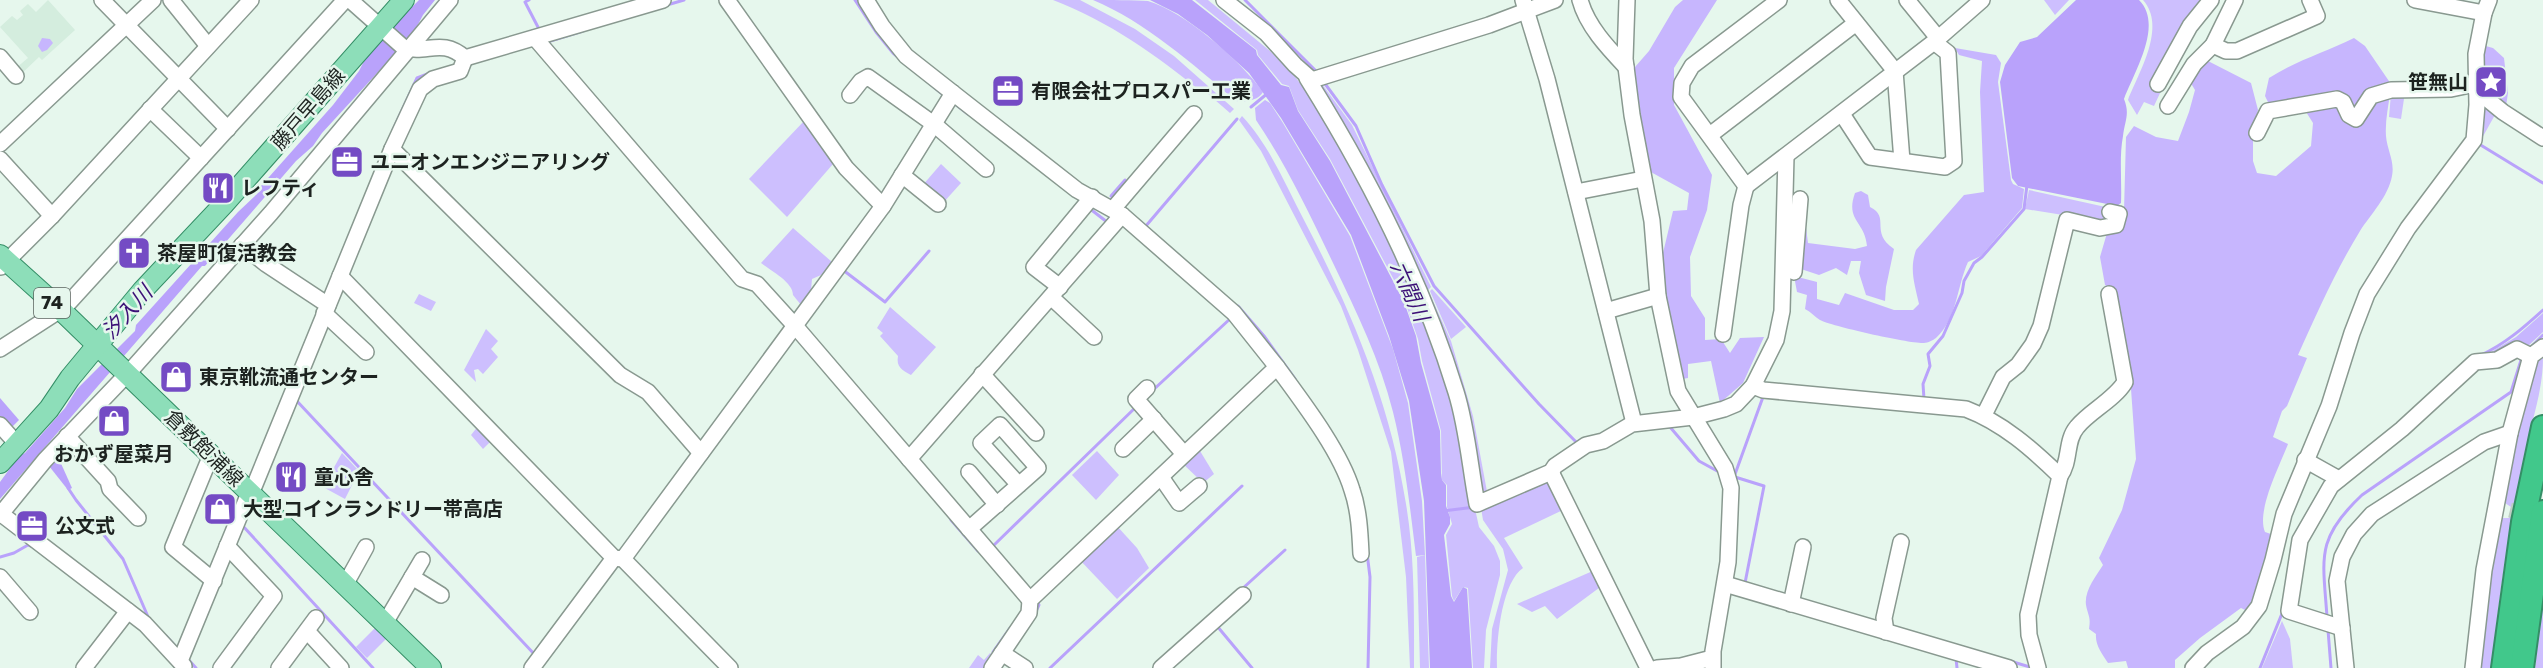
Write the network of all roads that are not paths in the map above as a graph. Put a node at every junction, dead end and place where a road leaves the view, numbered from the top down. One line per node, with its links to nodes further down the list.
1 (102, 0): 27 (street)
2 (153, 0): 27 (street)
3 (171, 0): 32 (street)
4 (251, 0): 32 (street)
5 (345, 0): 52 (street)
6 (350, 0): 28 (street)
7 (404, 0): 28 (main road, 藤戸早島線)
8 (450, 0): 33 (street)
9 (663, 0): 30 (street)
10 (727, 0): 70 (street)
11 (866, 0): 46 (street)
12 (1224, 0): 42 (street)
13 (1555, 0): 25 (street)
14 (1580, 0): 38 (street)
15 (1779, 0): 54 (street)
16 (1838, 0): 26 (street)
17 (1907, 0): 29 (street)
18 (1982, 0): 29 (street)
19 (2211, 0): 34 (street)
20 (2235, 0): 31 (street)
21 (2310, 0): 31 (street)
22 (2415, 0): 24 (street)
23 (1629, 2): 38 (street)
24 (2486, 7): 44 (street)
25 (1522, 9): 42 (street); 66 (street)
26 (1856, 22): 39 (street); 54 (street)
27 (125, 26): 41 (street); 56 (street)
28 (382, 29): 33 (street); 88 (main road, 藤戸早島線)
29 (1936, 40): 39 (street); 61 (street)
30 (537, 42): 36 (street); 84 (street)
31 (2213, 45): 37 (street)
32 (208, 46): 41 (street)
33 (406, 48): 36 (street); 74 (street)
34 (2175, 53): 37 (street); 43 (street)
35 (0, 57): 40 (street)
36 (463, 62): 57 (street)
37 (2193, 64): 47 (street)
38 (1626, 67): 64 (street)
39 (1895, 71): 50 (street); 61 (street)
40 (16, 76)
41 (178, 78): 48 (street); 52 (street)
42 (1316, 78): 114 (street)
43 (2158, 84)
44 (2476, 87): 53 (street); 55 (street); 111 (street)
45 (850, 95): 51 (street)
46 (950, 98): 51 (street); 68 (street)
47 (2168, 106)
48 (150, 109): 59 (street); 73 (street)
49 (1194, 114): 71 (street)
50 (1842, 114): 58 (street); 61 (street)
51 (935, 125): 62 (street); 63 (street)
52 (228, 129): 59 (street)
53 (2257, 133)
54 (1710, 135): 65 (street)
55 (2543, 138)
56 (0, 144)
57 (390, 153): 77 (street); 107 (street)
58 (1786, 156): 65 (street); 94 (street)
59 (201, 158): 82 (street)
60 (0, 159): 73 (street)
61 (1902, 161)
62 (986, 169)
63 (902, 175): 69 (street); 70 (street)
64 (1643, 179): 66 (street); 80 (street)
65 (1746, 186): 85 (street)
66 (1576, 192): 83 (street)
67 (1800, 199): 76 (street)
68 (1087, 202): 71 (street); 78 (street)
69 (938, 204)
70 (883, 206): 84 (street)
71 (1117, 212): 78 (street); 91 (street)
72 (2110, 212): 96 (street)
73 (52, 216): 75 (street)
74 (242, 245): 81 (street); 92 (street)
75 (2, 262): 82 (main road, 倉敷飽浦線 / 74)
76 (1794, 273)
77 (340, 276): 81 (street); 131 (street)
78 (1055, 288): 86 (street); 93 (street)
79 (2109, 294): 115 (street)
80 (1658, 296): 83 (street); 97 (street)
81 (324, 305): 89 (street); 120 (street)
82 (61, 310): 87 (street); 88 (main road, 倉敷飽浦線 / 74)
83 (1606, 311): 99 (street)
84 (793, 330): 107 (street); 110 (street)
85 (1723, 334)
86 (1094, 337)
87 (0, 349)
88 (100, 349): 92 (main road, 倉敷飽浦線 / 74); 105 (main road, 藤戸早島線)
89 (366, 352)
90 (2531, 352): 103 (street); 117 (street)
91 (1277, 367): 108 (street); 130 (street)
92 (125, 373): 104 (street); 109 (main road, 倉敷飽浦線 / 74)
93 (982, 374): 102 (street); 110 (street)
94 (1753, 386): 96 (street); 97 (street)
95 (1147, 388): 98 (street)
96 (1984, 416): 115 (street)
97 (1693, 417): 99 (street); 136 (street)
98 (1154, 419): 106 (street); 108 (street)
99 (1631, 424): 114 (street)
100 (0, 425): 105 (street)
101 (2543, 427): 165 (highway)
102 (1036, 433)
103 (2510, 433): 145 (street); 164 (street)
104 (68, 436): 123 (street); 124 (street)
105 (17, 444): 112 (main road, 藤戸早島線)
106 (1123, 449)
107 (699, 451): 131 (street)
108 (1184, 454): 116 (street)
109 (211, 455): 120 (main road, 倉敷飽浦線 / 74); 135 (street)
110 (912, 456): 125 (street)
111 (2306, 460): 117 (street); 162 (street)
112 (0, 463)
113 (969, 472): 121 (street)
114 (1552, 475): 159 (street)
115 (2060, 476): 161 (street)
116 (1161, 477): 119 (street); 140 (street)
117 (2335, 477): 145 (street)
118 (1019, 485): 121 (street)
119 (1199, 486)
120 (251, 494): 127 (street); 137 (main road, 倉敷飽浦線 / 74)
121 (997, 505): 125 (street)
122 (2543, 512): 166 (highway)
123 (0, 514): 143 (street)
124 (138, 518)
125 (972, 526): 140 (street)
126 (1901, 542): 146 (street)
127 (227, 546): 135 (street); 152 (street)
128 (366, 547): 137 (street)
129 (1803, 547): 141 (street)
130 (1361, 554)
131 (619, 558): 149 (street); 156 (street)
132 (422, 560): 134 (street)
133 (0, 577): 142 (street)
134 (412, 577): 138 (street); 144 (street)
135 (214, 581): 148 (street)
136 (1725, 584): 141 (street); 150 (street)
137 (345, 585): 144 (main road, 倉敷飽浦線 / 74)
138 (441, 595)
139 (1243, 595): 158 (street)
140 (1033, 598): 147 (street)
141 (1791, 600): 146 (street)
142 (30, 612)
143 (126, 613): 148 (street); 151 (street)
144 (385, 623): 155 (main road, 倉敷飽浦線 / 74)
145 (2342, 628): 163 (street)
146 (1886, 629): 160 (street)
147 (1002, 658): 157 (street)
148 (180, 660)
149 (537, 661)
150 (1713, 663): 159 (street)
151 (84, 668)
152 (221, 668)
153 (279, 668): 154 (street)
154 (341, 668)
155 (431, 668)
156 (730, 668)
157 (1025, 668)
158 (1161, 668)
159 (1651, 668)
160 (2009, 668)
161 (2037, 668)
162 (2193, 668)
163 (2346, 668)
164 (2473, 668)
165 (2503, 668)
166 (2522, 668)

